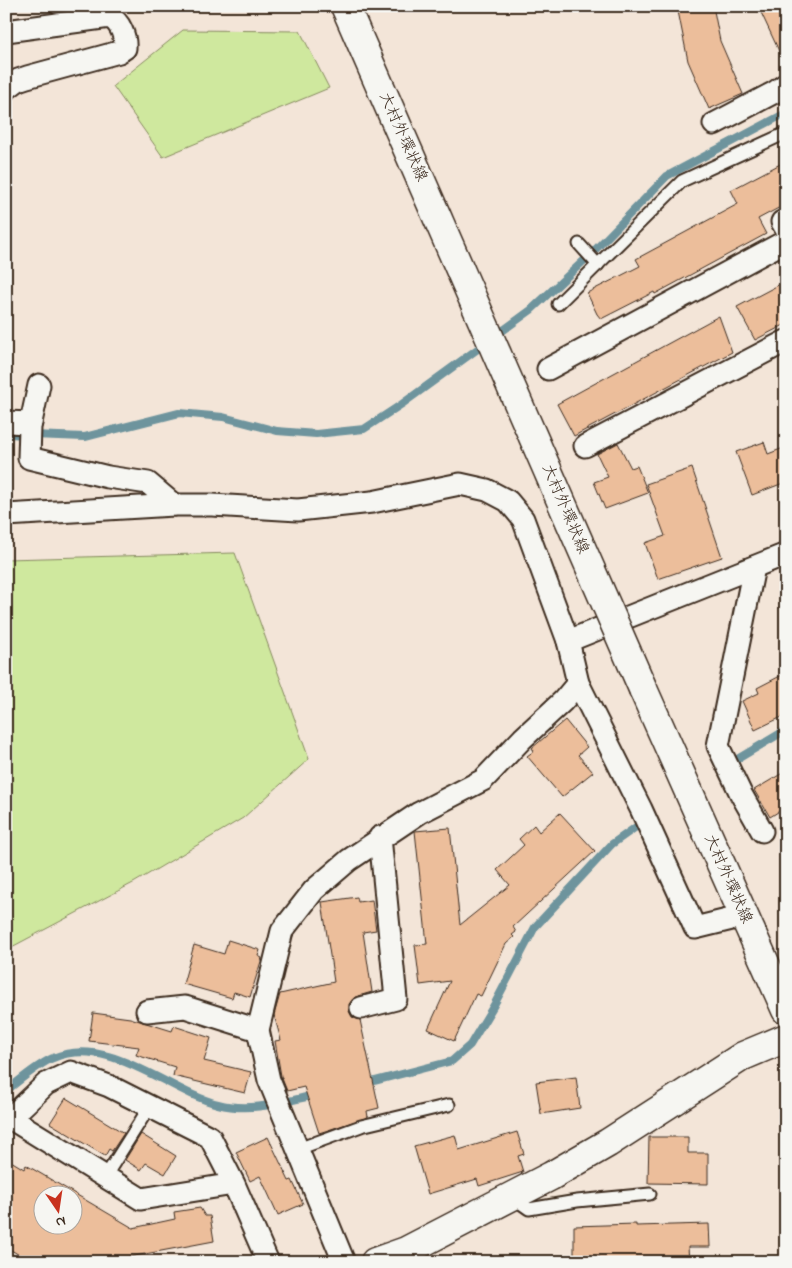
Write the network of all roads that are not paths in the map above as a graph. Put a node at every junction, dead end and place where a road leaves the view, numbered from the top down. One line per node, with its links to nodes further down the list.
1 (345, 6): 27 (main road, 大村外環状線, bridge)
2 (6, 31): 4 (street)
3 (786, 84): 5 (street)
4 (6, 89)
5 (714, 124)
6 (786, 133): 11 (lane)
7 (786, 220): 8 (street)
8 (786, 229)
9 (786, 241): 14 (street)
10 (579, 244): 11 (lane)
11 (598, 264): 12 (lane)
12 (558, 304)
13 (786, 341): 18 (street)
14 (548, 369)
15 (40, 385): 17 (street)
16 (6, 422): 17 (street)
17 (30, 425): 19 (street)
18 (584, 446)
19 (174, 505): 20 (street); 23 (street)
20 (6, 515)
21 (786, 554): 22 (street)
22 (754, 567): 23 (street); 25 (street)
23 (568, 641): 24 (street)
24 (578, 683): 26 (street); 27 (street)
25 (762, 831)
26 (380, 837): 28 (street); 31 (street)
27 (744, 916): 29 (main road, 大村外環状線)
28 (361, 1008)
29 (786, 1010)
30 (147, 1011): 31 (street)
31 (258, 1030): 35 (street)
32 (786, 1038): 39 (main road)
33 (449, 1105): 35 (lane)
34 (150, 1106): 36 (lane); 36 (street); 37 (street)
35 (298, 1150): 41 (street)
36 (105, 1177): 37 (street)
37 (234, 1184): 40 (street)
38 (650, 1194): 39 (lane)
39 (512, 1197): 42 (main road)
40 (268, 1262)
41 (344, 1262)
42 (375, 1262)

